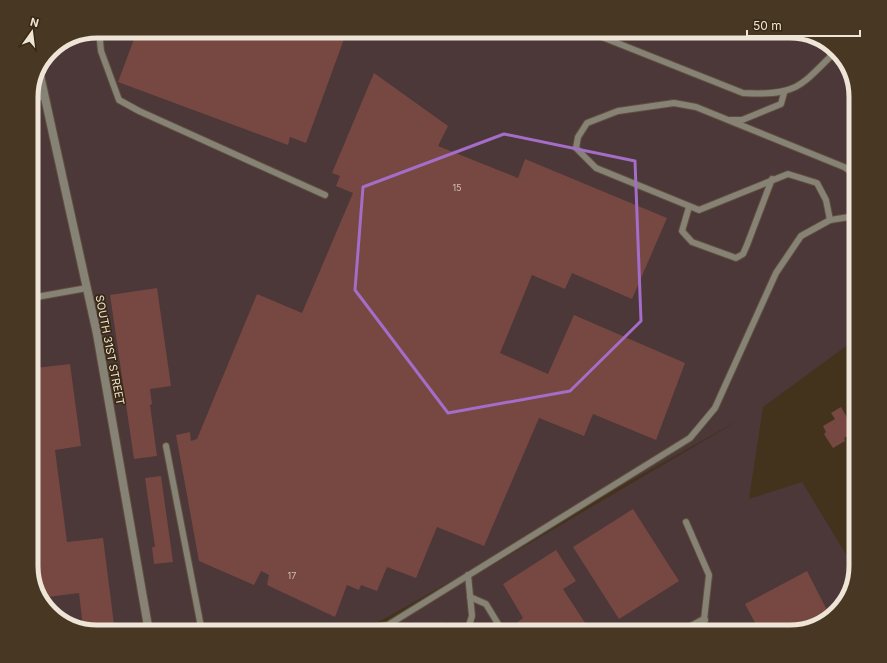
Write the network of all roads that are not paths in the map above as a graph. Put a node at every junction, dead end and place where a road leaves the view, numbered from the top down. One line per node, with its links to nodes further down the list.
1 (100, 38): 11 (lane)
2 (605, 38): 5 (lane)
3 (832, 55): 5 (lane)
4 (41, 80): 6 (street, SOUTH 31ST STREET)
5 (784, 92): 8 (lane)
6 (44, 96): 7 (lane); 15 (street, SOUTH 31ST STREET)
7 (38, 97)
8 (729, 121): 9 (lane); 12 (lane)
9 (849, 170)
10 (772, 179): 12 (lane); 12 (lane); 14 (lane)
11 (325, 195)
12 (689, 207)
13 (849, 217): 14 (lane)
14 (830, 220): 19 (lane)
15 (87, 288): 16 (lane); 22 (street, SOUTH 31ST STREET)
16 (38, 297)
17 (166, 446): 23 (lane)
18 (686, 522): 21 (lane)
19 (468, 575): 20 (lane); 24 (lane)
20 (470, 597): 25 (lane); 26 (lane)
21 (704, 620): 27 (street)
22 (148, 625)
23 (201, 625)
24 (388, 625)
25 (469, 625)
26 (499, 625)
27 (695, 625)

